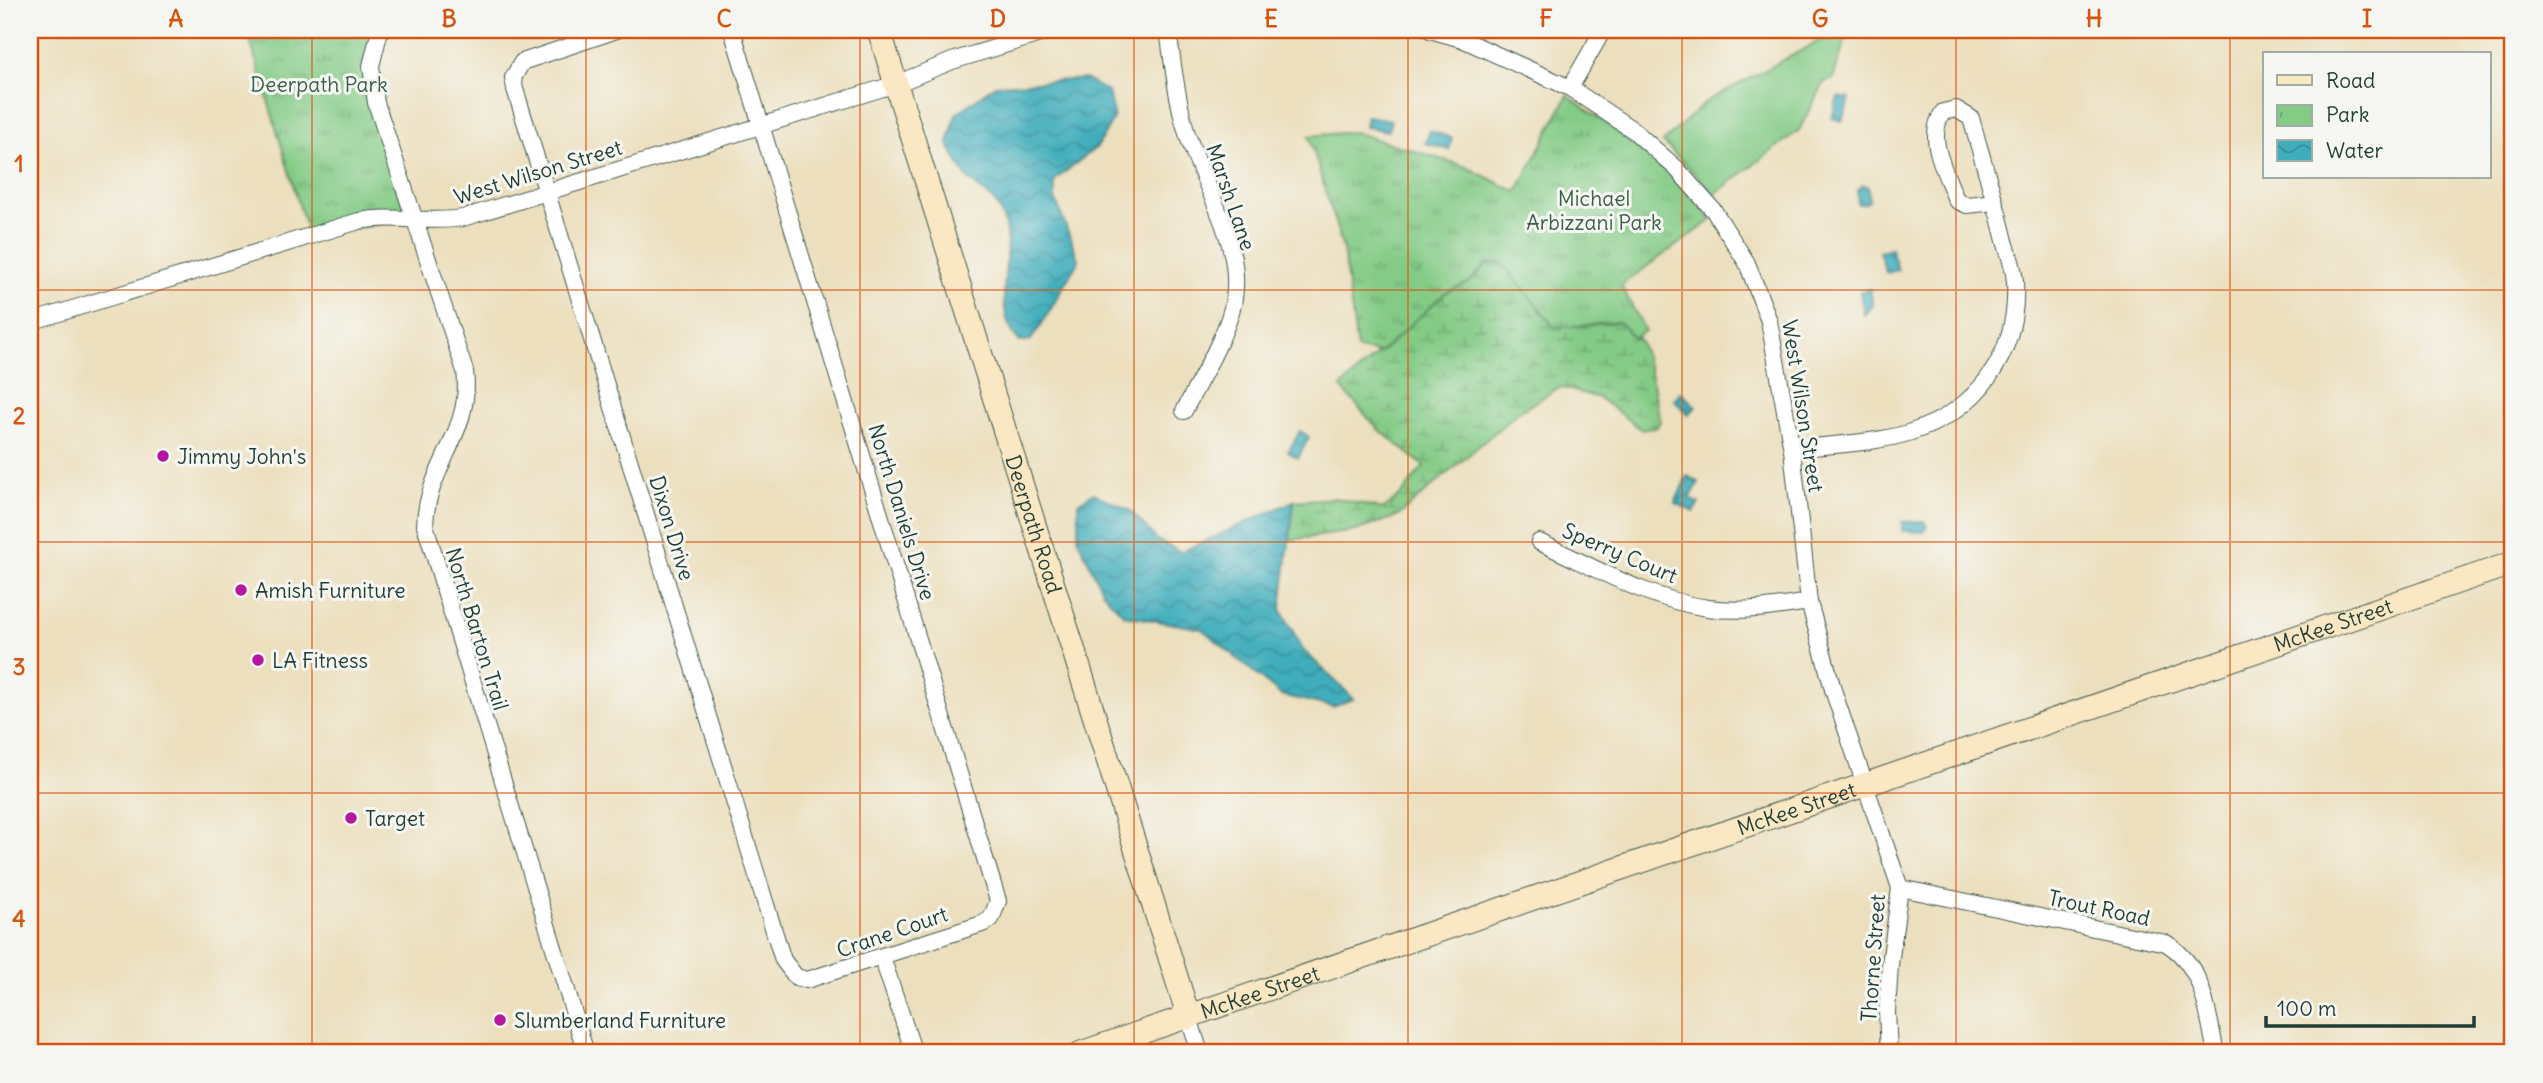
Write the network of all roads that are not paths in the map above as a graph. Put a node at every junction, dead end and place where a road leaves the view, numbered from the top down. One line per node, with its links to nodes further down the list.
1 (380, 30): 14 (street, North Barton Trail)
2 (617, 30): 12 (street, Dixon Drive)
3 (732, 30): 11 (street, North Daniels Drive)
4 (879, 30): 9 (street, Deerpath Road)
5 (1053, 30): 9 (street, West Wilson Street)
6 (1168, 30): 16 (street, Marsh Lane)
7 (1430, 30): 10 (street, West Wilson Street)
8 (1603, 30): 10 (street)
9 (896, 84): 11 (street, West Wilson Street); 26 (street, Deerpath Road)
10 (1570, 88): 17 (street, West Wilson Street)
11 (761, 126): 12 (street, West Wilson Street); 23 (street, North Daniels Drive)
12 (546, 193): 14 (street, West Wilson Street); 25 (street, Dixon Drive)
13 (1995, 202): 13 (street); 17 (street)
14 (415, 219): 15 (street, West Wilson Street); 27 (street, North Barton Trail)
15 (30, 322)
16 (1184, 411)
17 (1792, 450): 20 (street, West Wilson Street)
18 (1539, 542): 20 (street, Sperry Court)
19 (2513, 563): 21 (street, McKee Street)
20 (1809, 601): 21 (street, West Wilson Street)
21 (1865, 787): 22 (street, Thorne Street); 26 (street, McKee Street)
22 (1900, 888): 31 (street, Thorne Street); 32 (street, Trout Road)
23 (997, 911): 24 (street, Crane Court)
24 (882, 957): 25 (street, Crane Court); 28 (street)
25 (796, 976)
26 (1189, 1018): 29 (street, McKee Street); 30 (street)
27 (586, 1053)
28 (914, 1053)
29 (1081, 1053)
30 (1200, 1053)
31 (1889, 1053)
32 (2216, 1053)

